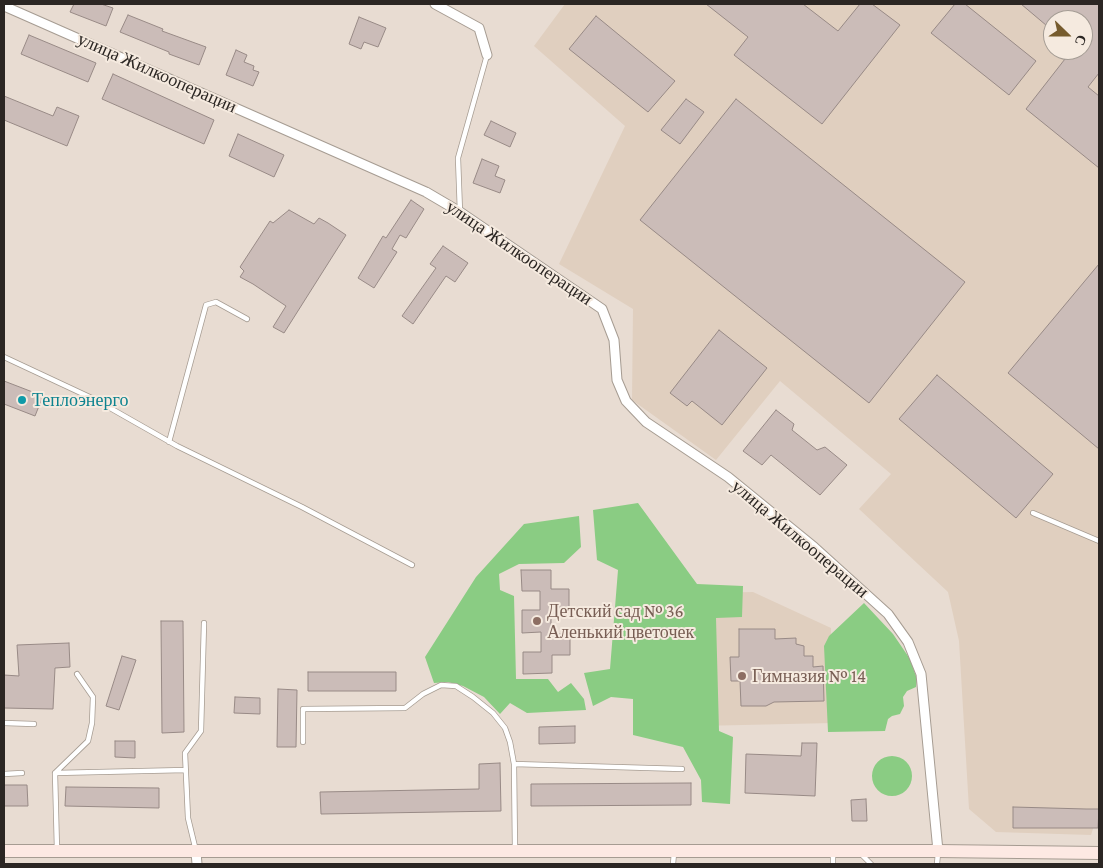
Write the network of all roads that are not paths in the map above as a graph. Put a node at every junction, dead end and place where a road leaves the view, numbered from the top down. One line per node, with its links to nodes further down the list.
1 (435, 4): 3 (street)
2 (4, 6): 4 (street, улица Жилкооперации)
3 (487, 55): 4 (lane)
4 (460, 212): 26 (street, улица Жилкооперации)
5 (247, 319): 7 (lane)
6 (4, 357): 7 (lane)
7 (169, 442): 10 (lane)
8 (1033, 513): 9 (lane)
9 (1099, 541)
10 (412, 565)
11 (204, 623): 18 (lane)
12 (77, 674): 20 (lane)
13 (4, 723): 14 (lane)
14 (34, 724)
15 (302, 742): 16 (lane)
16 (514, 764): 17 (lane); 24 (lane)
17 (682, 769)
18 (186, 770): 20 (lane); 30 (lane)
19 (22, 773): 21 (lane)
20 (55, 773): 23 (lane)
21 (4, 774)
22 (4, 851): 23 (main road)
23 (57, 851): 30 (main road)
24 (515, 851): 25 (main road); 30 (main road)
25 (674, 851): 31 (main road); 32 (lane)
26 (938, 851): 27 (main road); 28 (main road); 34 (lane)
27 (858, 852): 31 (main road); 33 (lane)
28 (1070, 852): 29 (main road); 35 (main road)
29 (1099, 853)
30 (196, 858)
31 (833, 858)
32 (673, 864)
33 (872, 864)
34 (937, 864)
35 (1081, 864)

